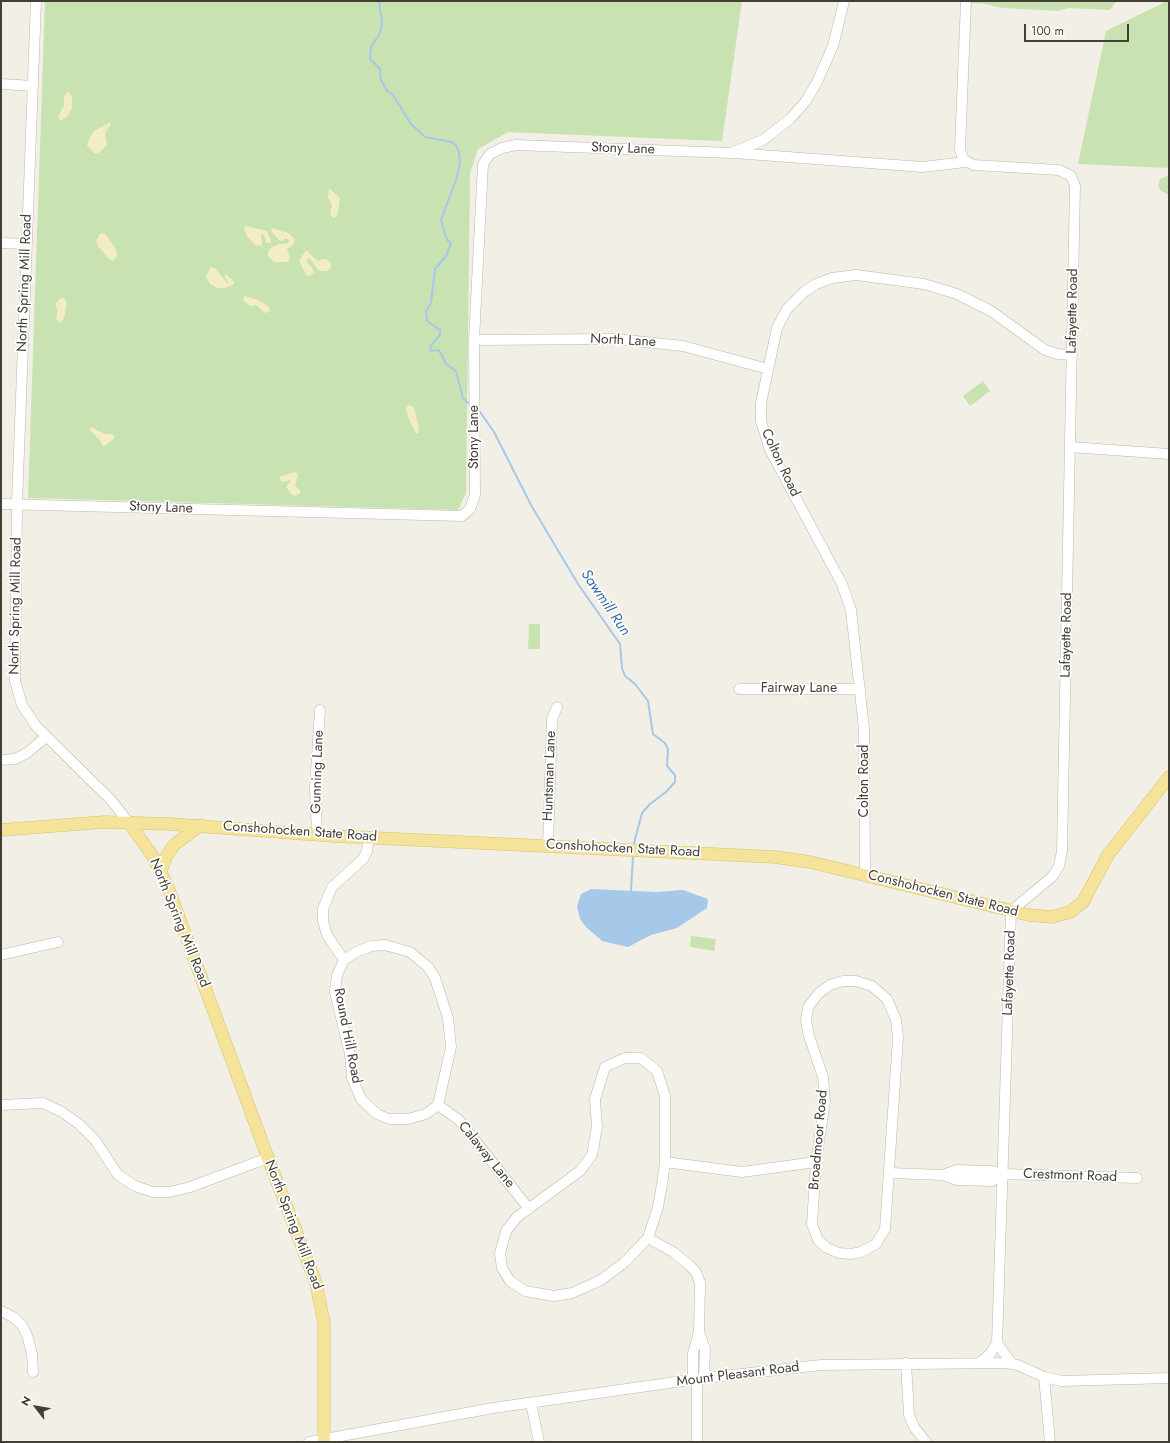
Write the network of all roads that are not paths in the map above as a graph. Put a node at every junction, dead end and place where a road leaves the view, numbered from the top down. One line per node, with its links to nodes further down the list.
1 (36, 1): 5 (street, North Spring Mill Road)
2 (844, 1): 6 (street, Stony Lane)
3 (966, 1): 7 (street)
4 (1, 84): 5 (street)
5 (33, 86): 9 (street, North Spring Mill Road)
6 (731, 153): 7 (street, Stony Lane); 10 (street, Stony Lane)
7 (965, 162): 11 (street, Lafayette Road)
8 (1, 243): 9 (street)
9 (27, 244): 16 (street, North Spring Mill Road)
10 (474, 340): 12 (street, North Lane); 16 (street, Stony Lane)
11 (1072, 355): 12 (street, Colton Road); 13 (street, Lafayette Road)
12 (768, 369): 17 (street, Colton Road)
13 (1070, 447): 14 (street); 32 (street, Lafayette Road)
14 (1169, 454)
15 (1, 504): 16 (street, Stony Lane)
16 (17, 504): 21 (street, North Spring Mill Road)
17 (860, 689): 18 (street, Fairway Lane); 31 (street, Colton Road)
18 (739, 690)
19 (557, 707): 29 (street, Huntsman Lane)
20 (320, 710): 27 (street, Gunning Lane)
21 (46, 737): 22 (street); 24 (street, North Spring Mill Road)
22 (1, 760)
23 (1169, 777): 32 (main road, Conshohocken State Road)
24 (129, 823): 25 (main road, Conshohocken State Road); 26 (main road, Conshohocken State Road); 30 (main road, North Spring Mill Road)
25 (202, 825): 27 (main road, Conshohocken State Road); 30 (main road)
26 (1, 830)
27 (317, 835): 28 (main road, Conshohocken State Road)
28 (369, 837): 29 (main road, Conshohocken State Road); 35 (street)
29 (548, 845): 31 (main road, Conshohocken State Road)
30 (161, 871): 38 (main road, North Spring Mill Road)
31 (865, 875): 32 (main road, Conshohocken State Road)
32 (1012, 911): 42 (street, Lafayette Road)
33 (58, 942): 34 (street)
34 (1, 955)
35 (344, 960): 37 (street, Round Hill Road); 37 (street)
36 (1, 1105): 38 (street)
37 (438, 1105): 44 (street, Calaway Lane)
38 (268, 1158): 56 (main road, North Spring Mill Road)
39 (665, 1162): 40 (street); 44 (street); 45 (street)
40 (816, 1162): 41 (street, Broadmoor Road); 41 (street, Broadmoor Road)
41 (889, 1173): 42 (street)
42 (1004, 1174): 43 (street, Crestmont Road); 47 (street, Lafayette Road)
43 (1137, 1178)
44 (529, 1209): 45 (street)
45 (648, 1238): 54 (street)
46 (1, 1311): 51 (street)
47 (997, 1343): 49 (street); 50 (street)
48 (906, 1363): 49 (street, Mount Pleasant Road); 54 (street, Mount Pleasant Road); 60 (street)
49 (979, 1363): 50 (street, Mount Pleasant Road)
50 (1012, 1364): 52 (street, Mount Pleasant Road)
51 (33, 1372)
52 (1044, 1377): 53 (street, Mount Pleasant Road); 61 (street)
53 (1169, 1378)
54 (698, 1379): 55 (street, Mount Pleasant Road); 59 (street)
55 (531, 1403): 56 (street, Mount Pleasant Road); 58 (street)
56 (324, 1440): 57 (street, Mount Pleasant Road)
57 (309, 1442)
58 (539, 1442)
59 (697, 1442)
60 (926, 1442)
61 (1050, 1442)

